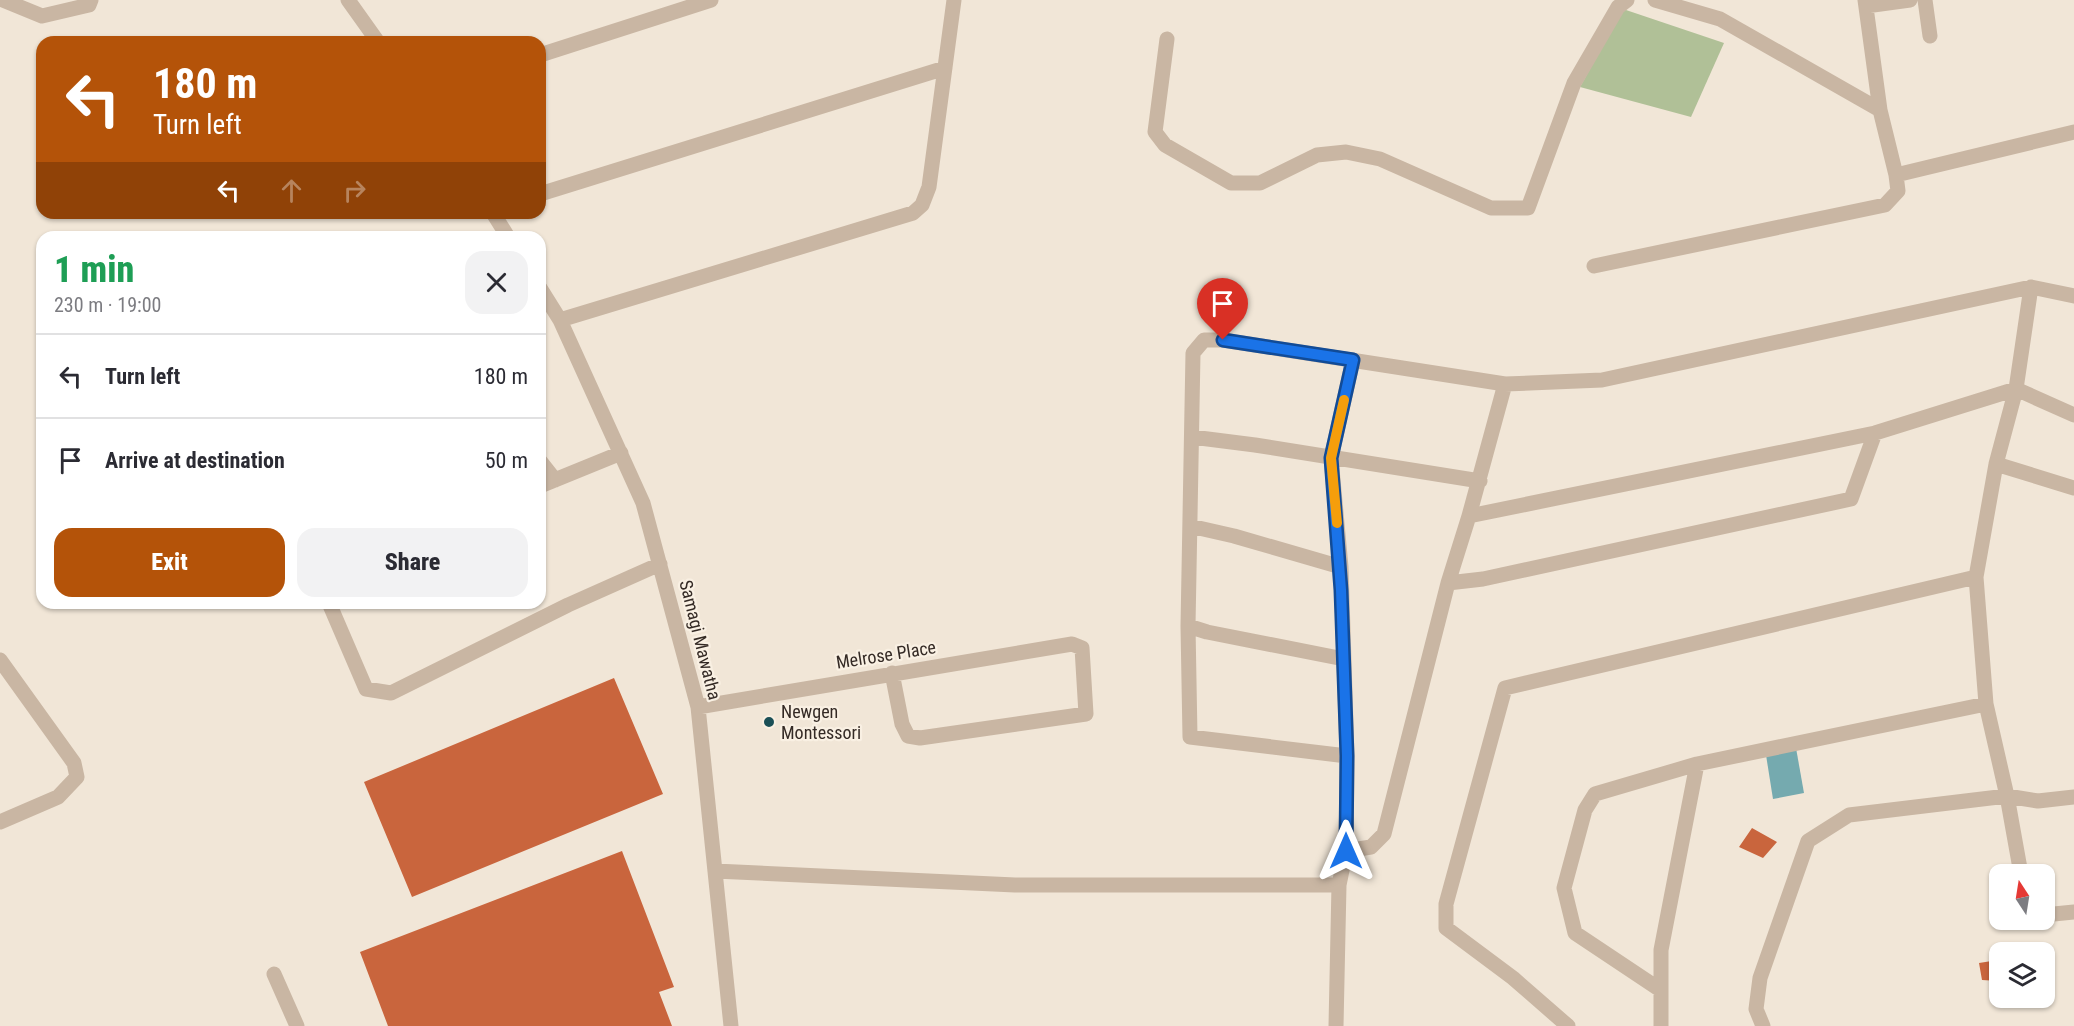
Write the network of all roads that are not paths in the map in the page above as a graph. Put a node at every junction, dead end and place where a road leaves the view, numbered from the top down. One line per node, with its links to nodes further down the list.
1 (3, 0): 2 (street)
2 (91, 0)
3 (348, 0): 11 (street)
4 (711, 0): 14 (street)
5 (954, 0): 15 (street)
6 (1627, 0): 13 (street)
7 (1655, 0): 16 (street)
8 (1910, 0): 10 (street)
9 (1925, 0): 12 (street)
10 (1866, 3): 16 (street)
11 (374, 36)
12 (1930, 36)
13 (1167, 39)
14 (546, 53)
15 (945, 68): 19 (street); 24 (street)
16 (1880, 110): 18 (street)
17 (2074, 132): 18 (street)
18 (1896, 174): 20 (street)
19 (546, 192)
20 (1594, 266)
21 (2031, 287): 22 (street); 26 (street); 27 (street)
22 (2074, 296)
23 (546, 298): 24 (street, Samagi Mawatha)
24 (560, 320): 31 (street, Samagi Mawatha)
25 (1353, 360): 26 (street); 30 (street); 32 (street)
26 (1505, 384): 36 (street)
27 (2016, 389): 28 (street); 29 (street); 33 (street)
28 (2074, 415)
29 (1875, 433): 39 (street); 44 (street)
30 (1192, 437): 32 (street); 40 (street)
31 (621, 453): 35 (street); 41 (street, Samagi Mawatha)
32 (1331, 458): 36 (street); 42 (street)
33 (1996, 464): 38 (street); 43 (street)
34 (546, 469): 35 (street)
35 (555, 480): 37 (street)
36 (1480, 481): 39 (street)
37 (546, 484)
38 (2074, 488)
39 (1469, 516): 44 (street)
40 (1190, 526): 42 (street); 46 (street)
41 (660, 564): 45 (street); 51 (street, Samagi Mawatha)
42 (1341, 567): 47 (street)
43 (1976, 577): 50 (street); 68 (street)
44 (1448, 584): 57 (street)
45 (332, 609)
46 (1188, 626): 47 (street); 52 (street)
47 (1344, 659): 52 (street)
48 (0, 660): 56 (street)
49 (892, 673): 49 (street, Melrose Place); 51 (street, Melrose Place)
50 (1986, 704): 53 (street); 54 (street)
51 (698, 707): 59 (street, Samagi Mawatha)
52 (1347, 756): 57 (street)
53 (1697, 764): 64 (street); 64 (street)
54 (2007, 796): 55 (street); 58 (street); 70 (street)
55 (2074, 798)
56 (0, 822)
57 (1346, 851): 60 (street)
58 (2020, 864)
59 (715, 872): 60 (street); 66 (street, Samagi Mawatha)
60 (1339, 885): 67 (street)
61 (2074, 912): 62 (street)
62 (2055, 914)
63 (274, 974): 65 (street)
64 (1659, 989): 69 (street)
65 (297, 1026)
66 (731, 1026)
67 (1336, 1026)
68 (1568, 1026)
69 (1661, 1026)
70 (1763, 1026)

